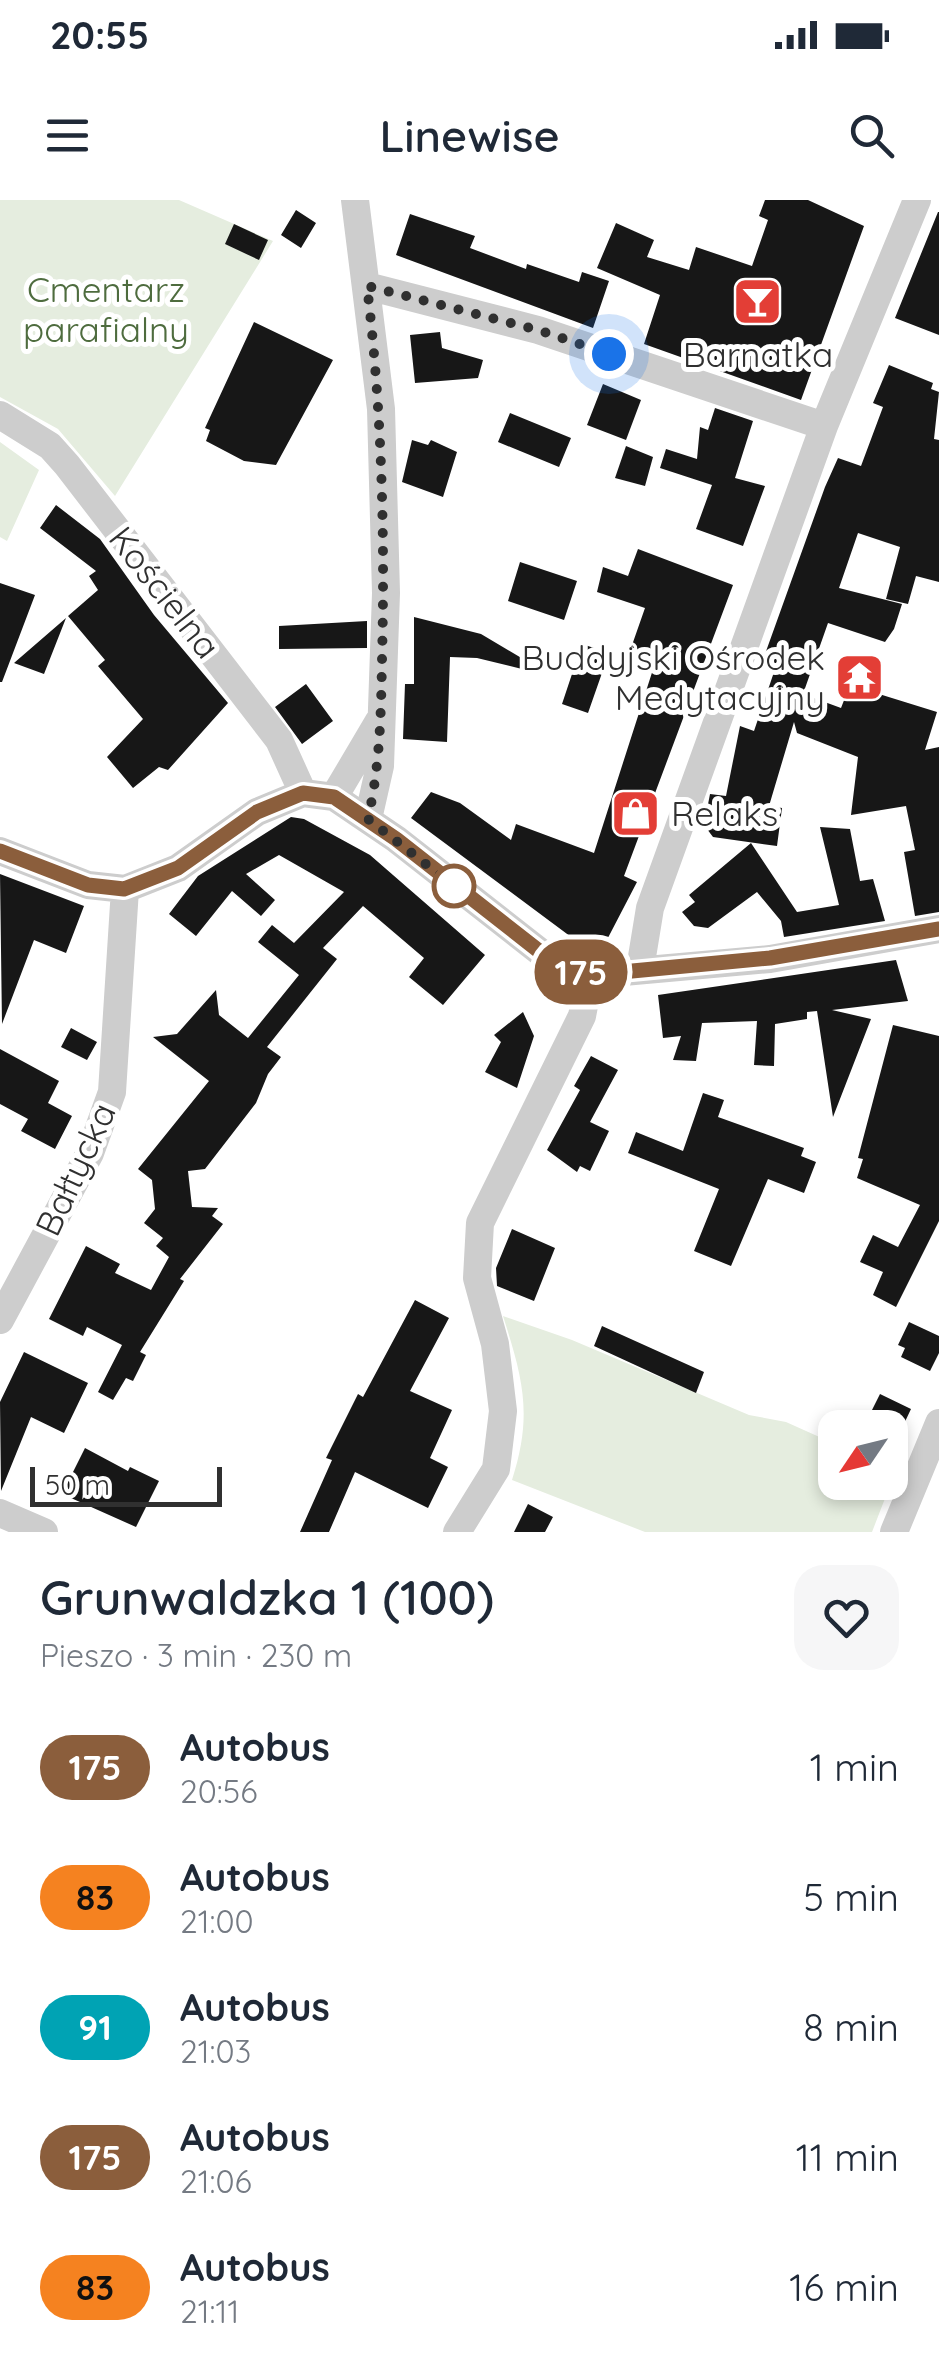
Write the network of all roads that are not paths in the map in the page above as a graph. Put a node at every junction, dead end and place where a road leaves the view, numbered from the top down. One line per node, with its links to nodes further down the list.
1 (356, 200): 3 (street)
2 (917, 200): 5 (street)
3 (367, 286): 5 (street); 6 (street)
4 (0, 415): 7 (street, Kościelna)
5 (824, 426): 13 (street)
6 (382, 716): 8 (street); 9 (street)
7 (303, 793): 8 (street); 11 (street)
8 (334, 797): 9 (street)
9 (368, 819): 14 (street)
10 (0, 851): 11 (street)
11 (124, 889): 15 (street, Bałtycka)
12 (939, 929): 13 (street)
13 (640, 969): 14 (street)
14 (590, 975): 19 (street)
15 (0, 1320)
16 (939, 1423): 20 (street)
17 (0, 1513): 18 (street)
18 (44, 1532)
19 (457, 1532)
20 (894, 1532)

